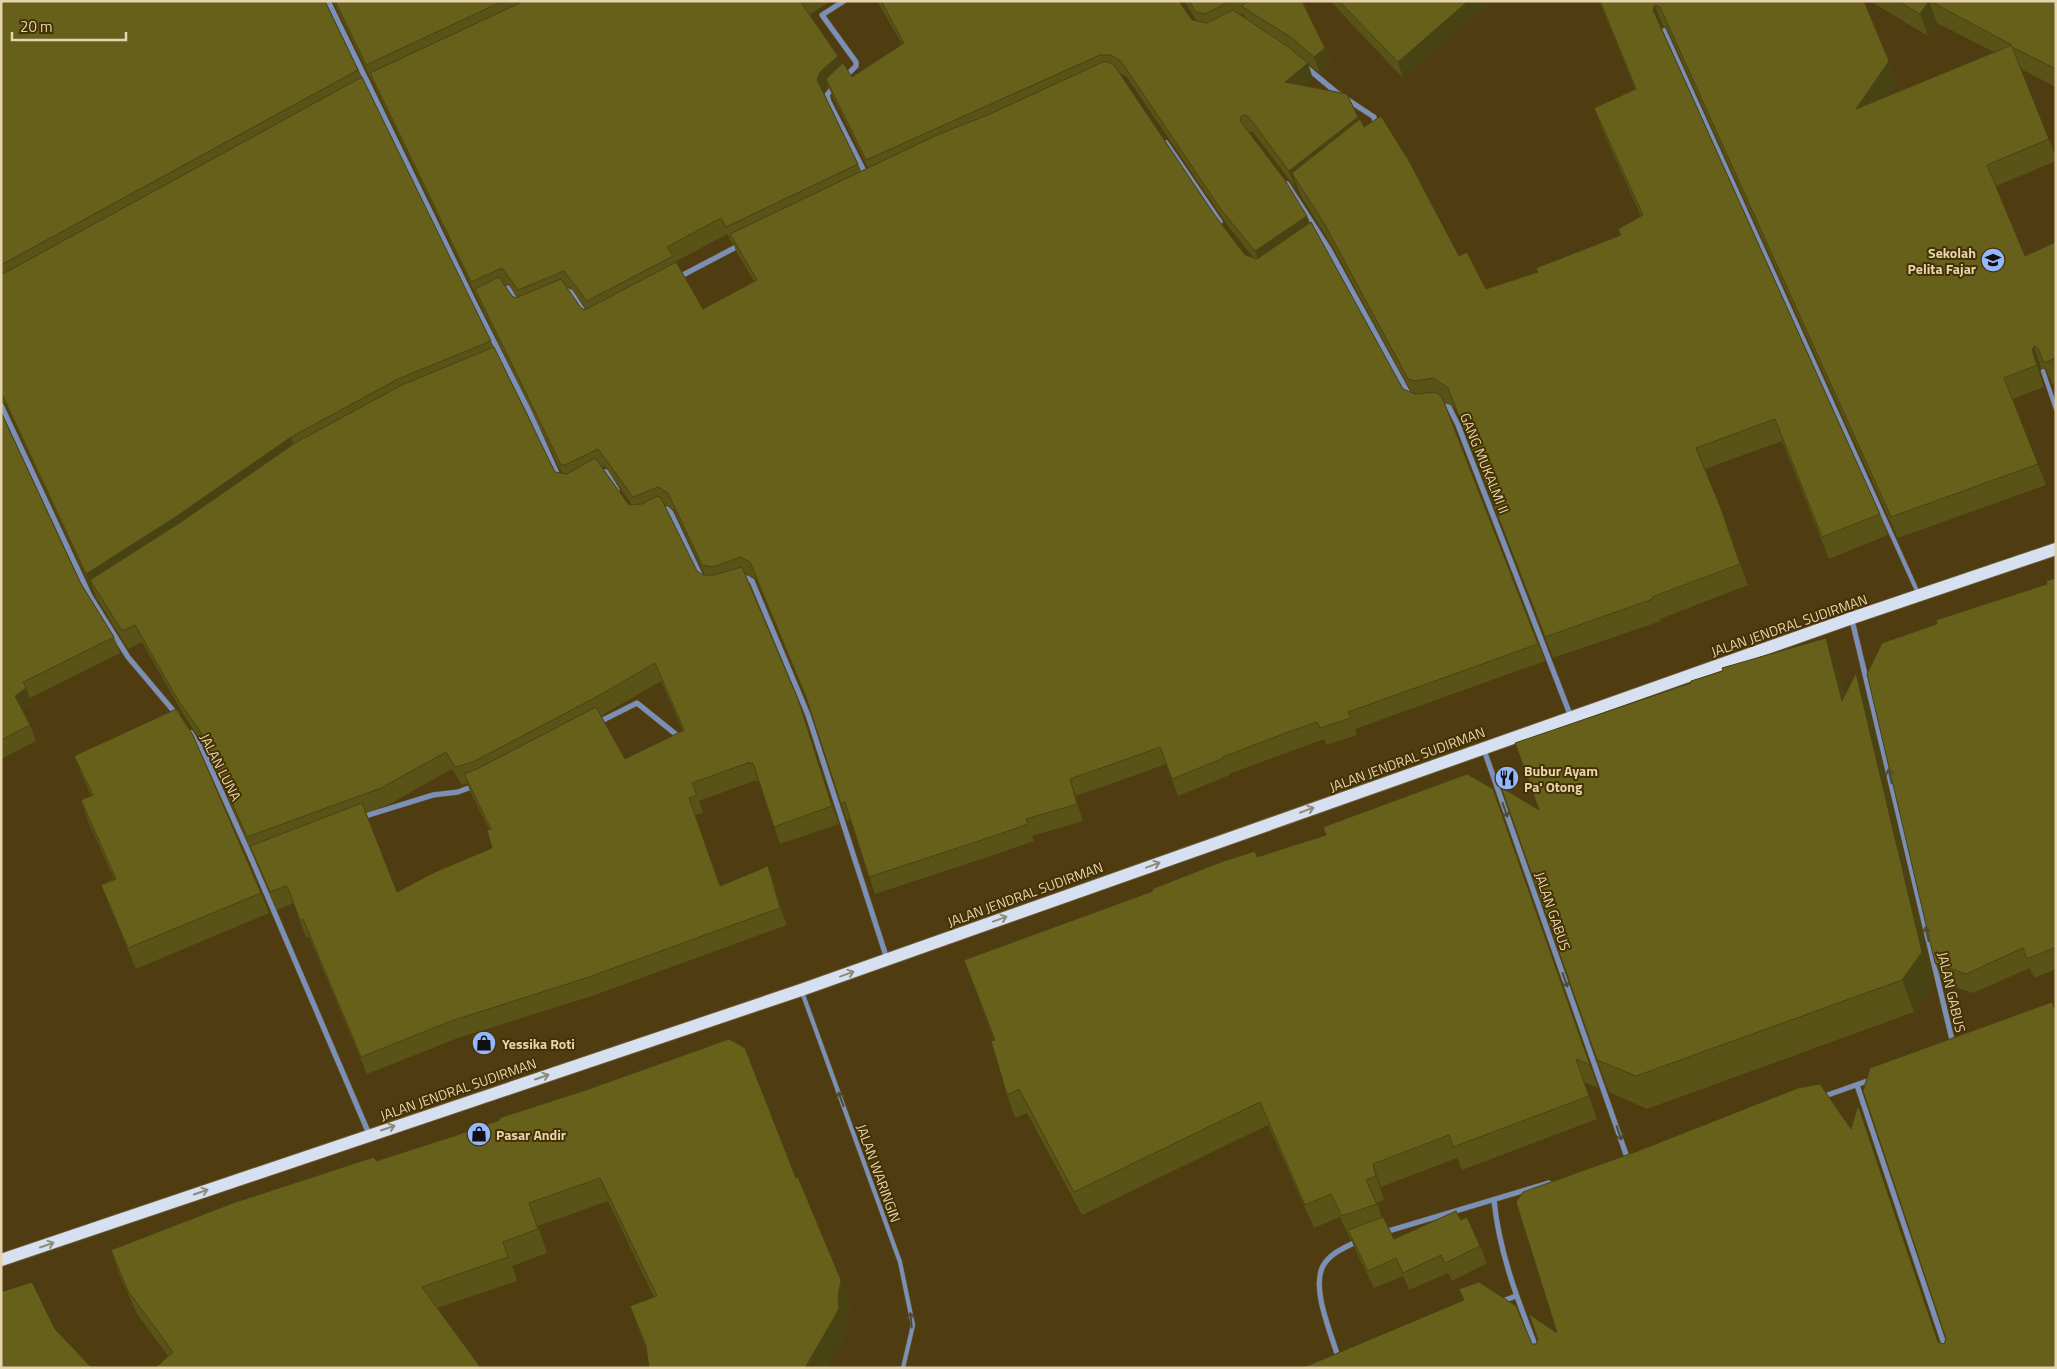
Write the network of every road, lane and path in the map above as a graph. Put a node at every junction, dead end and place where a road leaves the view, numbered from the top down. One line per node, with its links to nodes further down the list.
1 (328, 1): 6 (street)
2 (844, 1): 11 (street)
3 (1664, 30): 41 (lane)
4 (1302, 64): 8 (street)
5 (378, 82): 6 (street)
6 (370, 87): 7 (street); 22 (street)
7 (362, 91)
8 (1369, 134)
9 (1162, 138): 14 (street)
10 (1283, 179): 13 (street)
11 (870, 182)
12 (1301, 188): 13 (street)
13 (1294, 193): 15 (street)
14 (1224, 229)
15 (1319, 233): 16 (street); 28 (street)
16 (1312, 238)
17 (747, 241): 18 (street)
18 (670, 282)
19 (499, 292): 23 (street)
20 (559, 294): 24 (street)
21 (483, 300): 22 (street)
22 (475, 304): 25 (street)
23 (521, 310)
24 (584, 314)
25 (503, 359): 26 (street); 33 (street)
26 (494, 362)
27 (2043, 370): 31 (lane)
28 (1413, 404)
29 (1, 405): 40 (street)
30 (1435, 406): 43 (street, GANG MUKALMI II)
31 (2056, 409)
32 (593, 475): 34 (street)
33 (561, 482)
34 (619, 493)
35 (655, 513): 38 (street)
36 (2056, 549): 41 (main road, JALAN JENDRAL SUDIRMAN)
37 (734, 583): 53 (street)
38 (705, 585)
39 (98, 592): 40 (street)
40 (90, 596): 44 (street)
41 (1919, 596): 42 (main road, JALAN JENDRAL SUDIRMAN)
42 (1852, 618): 43 (main road, JALAN JENDRAL SUDIRMAN); 55 (street, JALAN GABUS, one-way to 42)
43 (1571, 717): 48 (main road, JALAN JENDRAL SUDIRMAN)
44 (183, 722)
45 (188, 728): 52 (street, JALAN LUNA)
46 (587, 728): 47 (street)
47 (678, 736)
48 (1483, 748): 53 (main road, JALAN JENDRAL SUDIRMAN, one-way to 48); 61 (street, JALAN GABUS, one-way to 61)
49 (481, 783): 50 (street)
50 (358, 819)
51 (261, 856): 52 (street)
52 (252, 860): 59 (street, JALAN LUNA)
53 (888, 959): 54 (main road, JALAN JENDRAL SUDIRMAN, one-way to 53)
54 (801, 990): 59 (main road, JALAN JENDRAL SUDIRMAN, one-way to 54); 75 (lane, JALAN WARINGIN, one-way to 54)
55 (1954, 1050)
56 (1875, 1079): 57 (street)
57 (1857, 1085): 58 (street); 72 (street)
58 (1812, 1100)
59 (369, 1135): 67 (main road, JALAN JENDRAL SUDIRMAN, one-way to 59)
60 (1637, 1157): 61 (street)
61 (1628, 1160): 62 (street)
62 (1618, 1162)
63 (1552, 1182): 64 (street)
64 (1494, 1200): 65 (street); 68 (street)
65 (1382, 1232)
66 (1363, 1238): 71 (street)
67 (1, 1260)
68 (1516, 1296): 69 (street); 73 (street)
69 (1497, 1303)
70 (1347, 1353): 71 (street)
71 (1338, 1357): 74 (street)
72 (1949, 1358)
73 (1541, 1359)
74 (1330, 1360)
75 (903, 1368)

